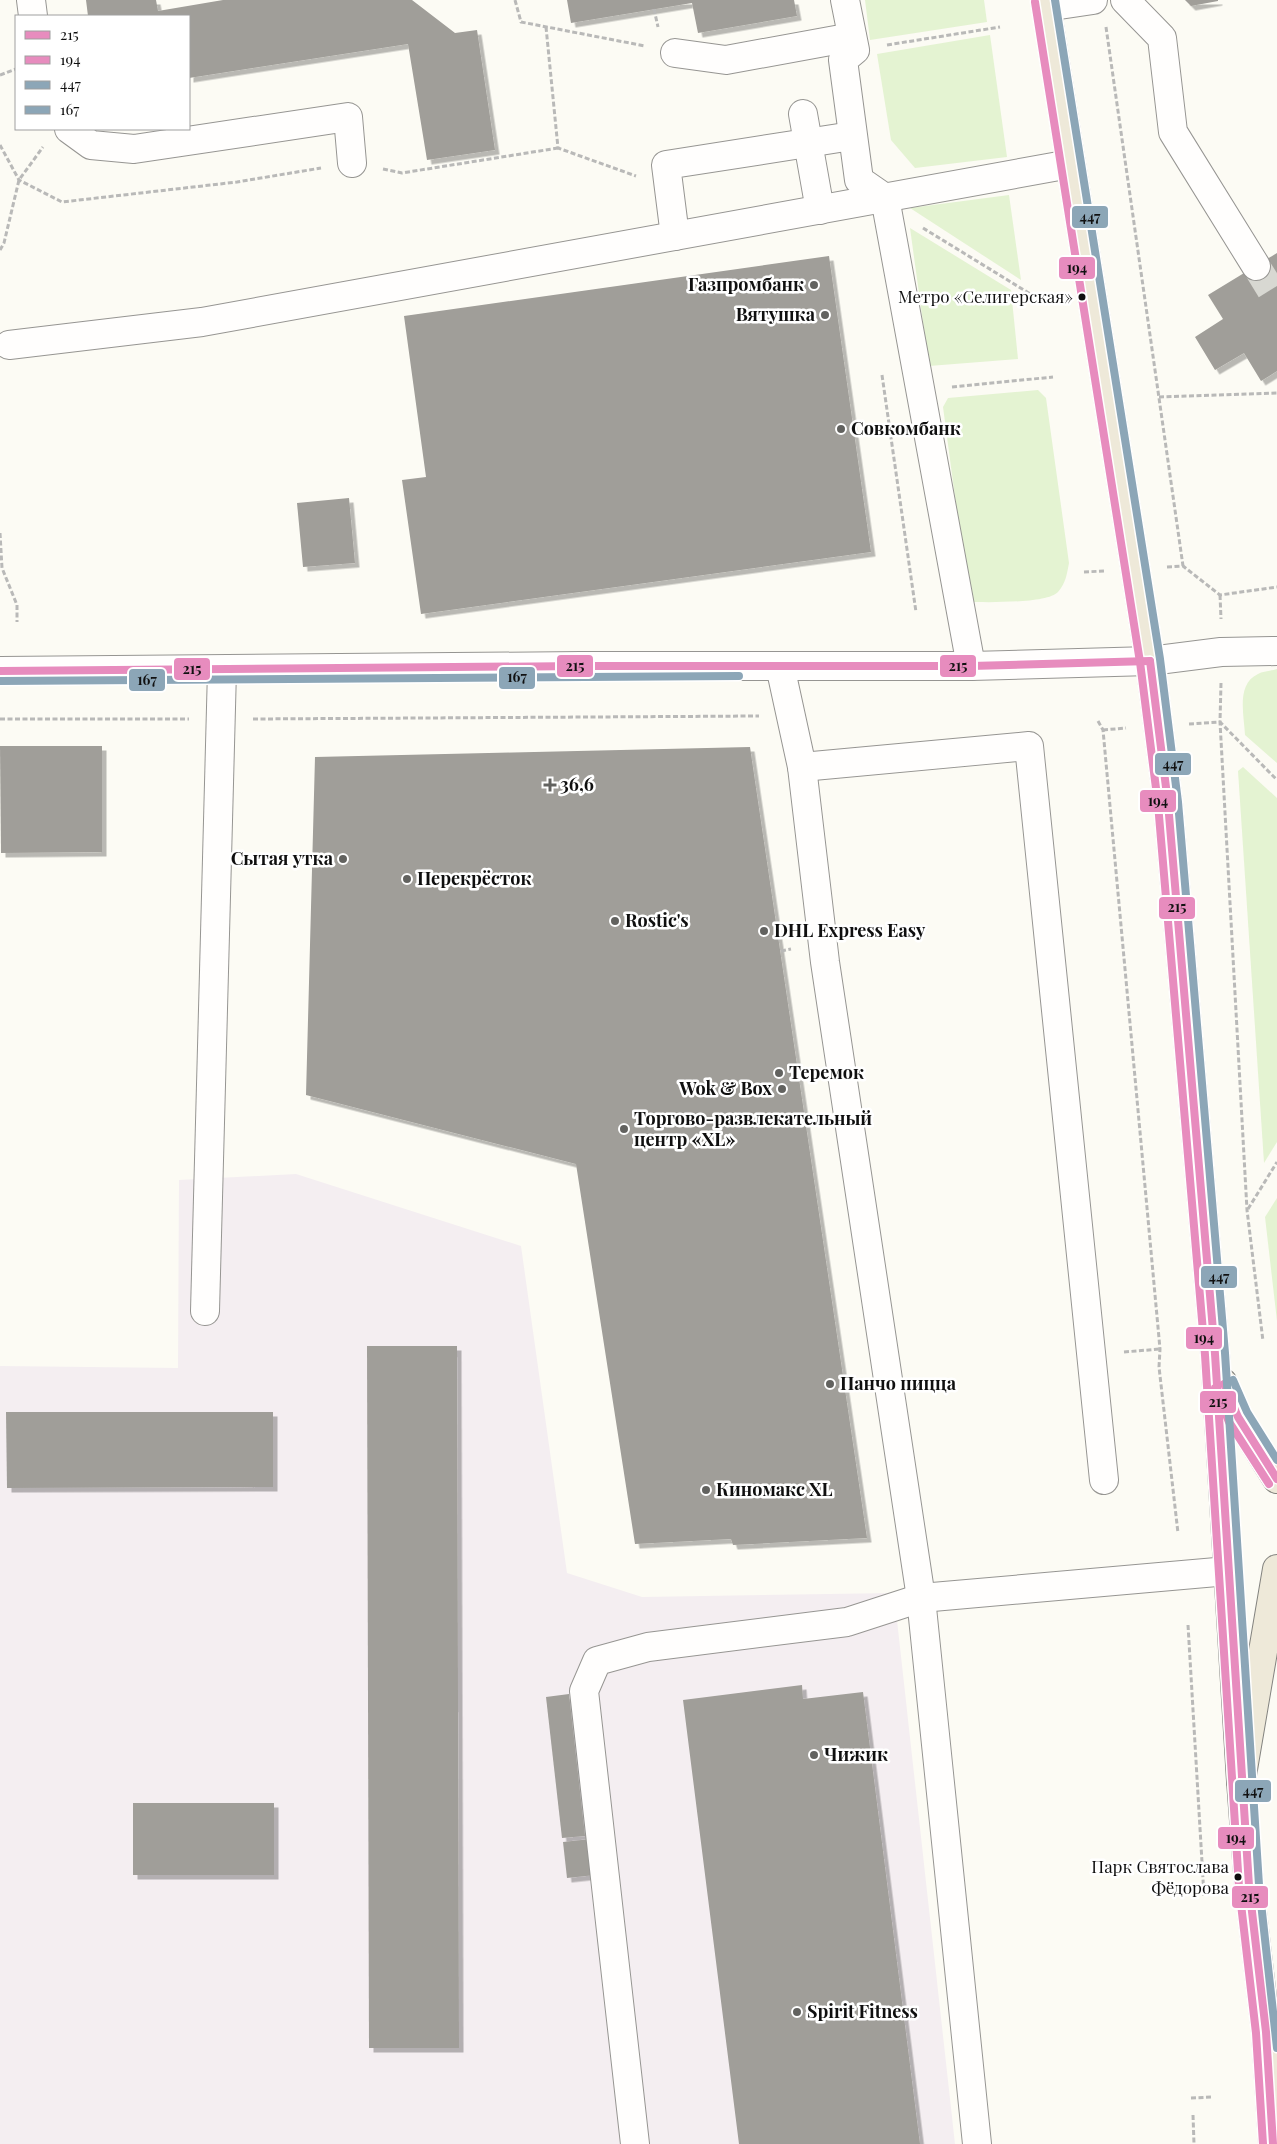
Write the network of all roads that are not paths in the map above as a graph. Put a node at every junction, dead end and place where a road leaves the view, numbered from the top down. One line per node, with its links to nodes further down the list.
1 (31, 0): 6 (street)
2 (845, 0): 7 (street)
3 (1125, 0): 18 (street)
4 (1046, 4): 5 (street); 14 (main road)
5 (1099, 10)
6 (33, 15)
7 (854, 43): 8 (street); 11 (street)
8 (674, 53)
9 (803, 114): 12 (street)
10 (70, 130): 13 (street)
11 (852, 136): 12 (street); 15 (street)
12 (808, 143): 16 (street); 17 (street)
13 (352, 163)
14 (1070, 164): 15 (street); 21 (main road)
15 (886, 202): 16 (street); 23 (street)
16 (820, 210): 17 (street)
17 (675, 236): 19 (street)
18 (1256, 266)
19 (9, 345)
20 (1277, 651): 21 (street)
21 (1150, 661): 23 (street); 28 (main road)
22 (780, 666): 23 (street); 24 (street); 26 (street)
23 (971, 666)
24 (222, 670): 25 (street); 27 (street)
25 (0, 671)
26 (802, 766): 30 (street); 33 (street)
27 (204, 1311)
28 (1215, 1354): 29 (main road); 32 (main road)
29 (1277, 1479)
30 (1104, 1480)
31 (1277, 1569): 34 (main road)
32 (1228, 1571): 33 (street); 34 (main road)
33 (921, 1598): 37 (street); 38 (street)
34 (1242, 1781): 35 (main road)
35 (1266, 2032): 36 (main road); 39 (main road)
36 (1277, 2064)
37 (635, 2144)
38 (977, 2144)
39 (1273, 2144)

